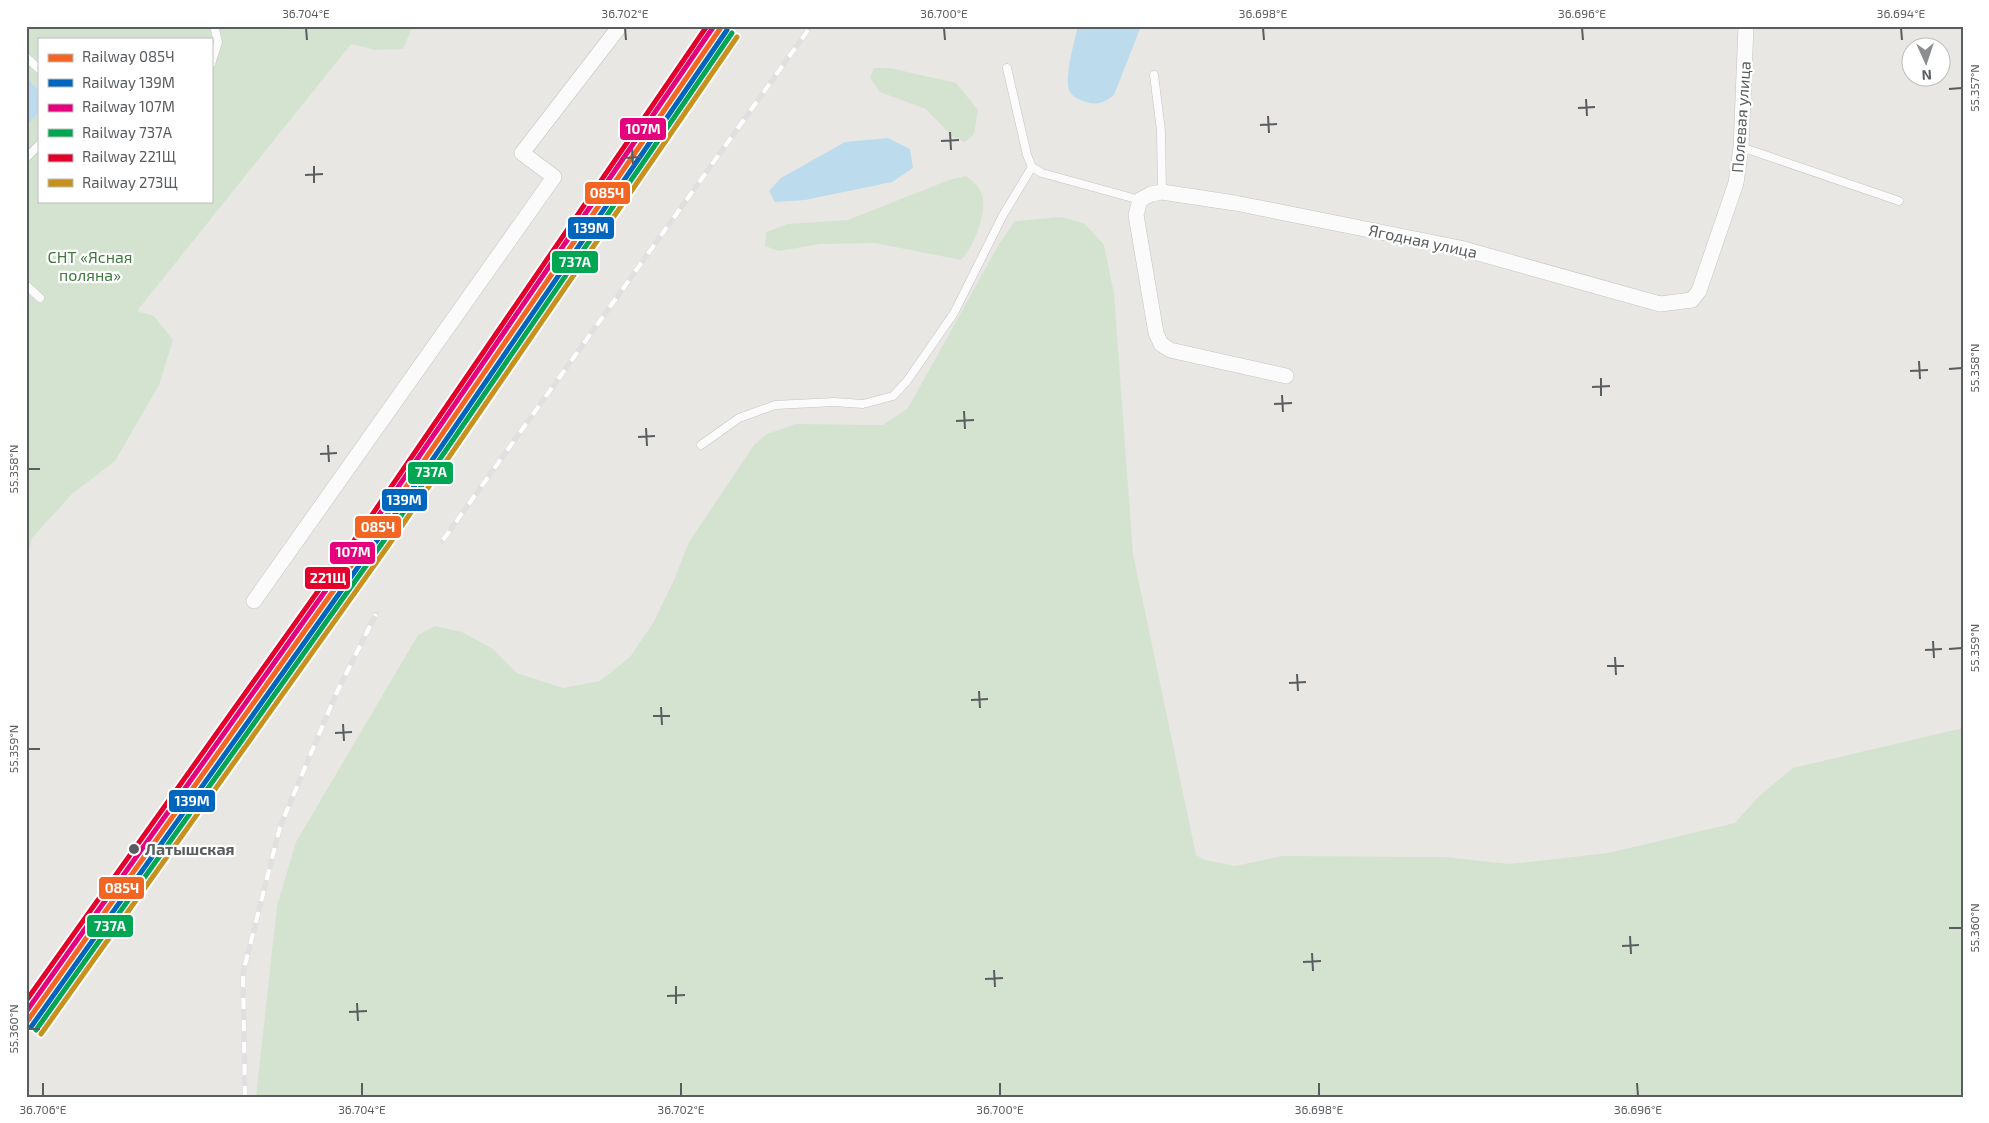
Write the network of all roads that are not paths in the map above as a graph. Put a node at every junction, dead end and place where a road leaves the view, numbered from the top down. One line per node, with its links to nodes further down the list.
1 (214, 26): 5 (lane)
2 (620, 26): 21 (street)
3 (1746, 26): 10 (street, Полевая улица)
4 (26, 57): 6 (lane)
5 (212, 61)
6 (38, 68)
7 (1007, 68): 12 (lane)
8 (1154, 75): 13 (lane)
9 (38, 146): 11 (lane)
10 (1741, 147): 15 (lane); 17 (street, Полевая улица)
11 (26, 158)
12 (1032, 167): 14 (lane); 20 (lane)
13 (1162, 192): 14 (street, Ягодная улица); 17 (street, Ягодная улица)
14 (1140, 200): 19 (street)
15 (1899, 201)
16 (26, 285): 18 (lane)
17 (1700, 291)
18 (40, 298)
19 (1286, 376)
20 (701, 445)
21 (254, 601)

